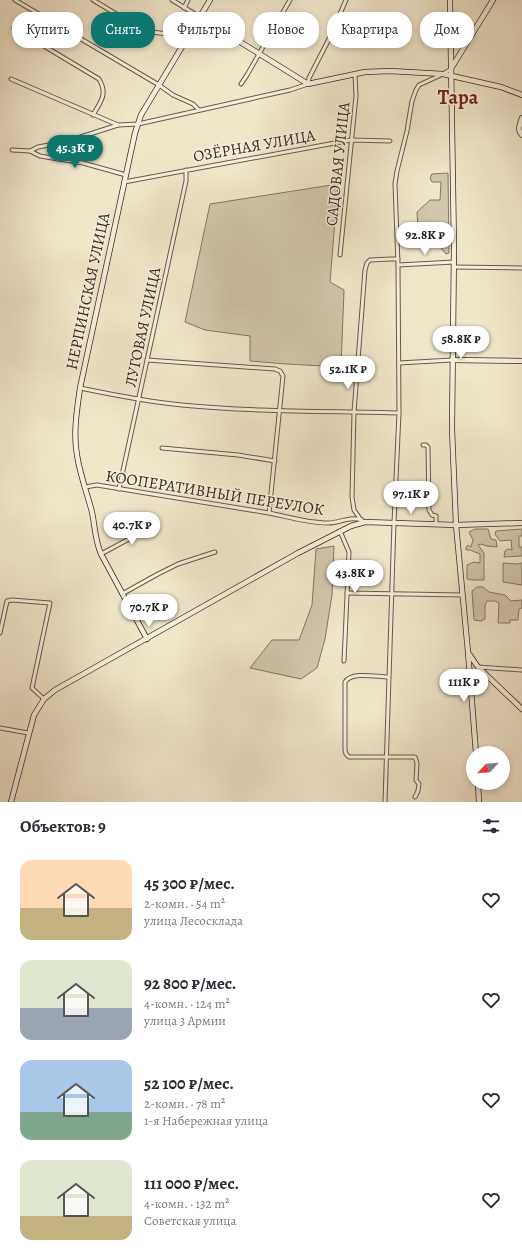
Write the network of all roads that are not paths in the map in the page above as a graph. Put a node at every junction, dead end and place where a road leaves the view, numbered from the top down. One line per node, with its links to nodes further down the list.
1 (15, 0): 25 (street)
2 (93, 0): 13 (street)
3 (172, 0): 10 (street)
4 (188, 0): 10 (street)
5 (210, 0): 12 (main road, НЕРПИНСКАЯ УЛИЦА)
6 (290, 0): 17 (street)
7 (346, 0): 24 (street)
8 (450, 0): 18 (main road)
9 (493, 0): 18 (main road)
10 (184, 8): 11 (street)
11 (192, 12)
12 (202, 12)
13 (163, 33)
14 (245, 44): 17 (main road)
15 (47, 48): 28 (street)
16 (181, 48): 25 (main road, НЕРПИНСКАЯ УЛИЦА)
17 (259, 53): 23 (street); 24 (main road)
18 (451, 69): 19 (street); 21 (main road)
19 (443, 74): 20 (main road); 21 (main road); 41 (street)
20 (355, 75): 24 (main road); 33 (street, САДОВАЯ УЛИЦА)
21 (451, 76): 26 (main road); 42 (main road)
22 (11, 79): 28 (street)
23 (241, 84)
24 (308, 84): 27 (street)
25 (158, 85): 27 (street); 30 (main road, НЕРПИНСКАЯ УЛИЦА)
26 (522, 95)
27 (199, 110): 30 (street)
28 (93, 115): 31 (street)
29 (522, 118): 32 (main road)
30 (138, 124): 31 (street); 38 (main road, НЕРПИНСКАЯ УЛИЦА)
31 (118, 125): 36 (street)
32 (522, 135)
33 (351, 140): 34 (street, ОЗЁРНАЯ УЛИЦА); 37 (street, ОЗЁРНАЯ УЛИЦА); 40 (street, САДОВАЯ УЛИЦА)
34 (390, 141)
35 (12, 150): 36 (street)
36 (30, 151): 38 (street)
37 (186, 170): 39 (street, ОЗЁРНАЯ УЛИЦА); 45 (street, ЛУГОВАЯ УЛИЦА)
38 (126, 175): 39 (main road, НЕРПИНСКАЯ УЛИЦА)
39 (124, 182): 49 (main road, НЕРПИНСКАЯ УЛИЦА)
40 (340, 255)
41 (398, 259): 43 (street); 52 (street)
42 (454, 265): 43 (street); 44 (street); 46 (main road)
43 (398, 266): 48 (street)
44 (522, 268)
45 (147, 360): 50 (street, ЛУГОВАЯ УЛИЦА); 51 (street)
46 (452, 360): 47 (main road); 48 (street); 65 (main road)
47 (522, 361)
48 (399, 363): 53 (street)
49 (80, 388): 50 (street); 57 (main road, НЕРПИНСКАЯ УЛИЦА)
50 (138, 400): 51 (street); 58 (street, ЛУГОВАЯ УЛИЦА)
51 (279, 411): 52 (street); 56 (street)
52 (354, 412): 53 (street); 60 (street)
53 (399, 413): 61 (street)
54 (423, 445): 63 (street)
55 (162, 448): 56 (street)
56 (276, 461): 59 (street)
57 (85, 487): 58 (street, КООПЕРАТИВНЫЙ ПЕРЕУЛОК); 68 (main road, НЕРПИНСКАЯ УЛИЦА)
58 (119, 489): 59 (street, КООПЕРАТИВНЫЙ ПЕРЕУЛОК)
59 (270, 513): 60 (street, КООПЕРАТИВНЫЙ ПЕРЕУЛОК)
60 (363, 521): 61 (main road); 66 (main road)
61 (394, 522): 63 (main road); 71 (street)
62 (522, 523): 65 (main road)
63 (436, 524): 65 (main road)
64 (155, 525): 68 (street)
65 (456, 525): 72 (main road)
66 (340, 531): 69 (street); 74 (main road)
67 (215, 552): 70 (street)
68 (101, 554): 70 (main road, НЕРПИНСКАЯ УЛИЦА)
69 (347, 593): 71 (street); 76 (street)
70 (122, 594): 74 (main road, НЕРПИНСКАЯ УЛИЦА)
71 (391, 594): 72 (street); 79 (street)
72 (463, 595): 75 (main road)
73 (0, 633): 80 (street)
74 (147, 639): 80 (main road)
75 (468, 652): 77 (main road); 84 (main road)
76 (344, 661)
77 (478, 668): 78 (street); 81 (main road)
78 (522, 670)
79 (388, 678): 85 (street); 85 (street)
80 (44, 699): 83 (main road)
81 (522, 709)
82 (0, 728): 83 (street)
83 (28, 733): 88 (main road)
84 (475, 746)
85 (386, 758): 87 (street); 89 (street)
86 (478, 790): 90 (main road)
87 (415, 797)
88 (11, 802)
89 (385, 802)
90 (479, 802)

